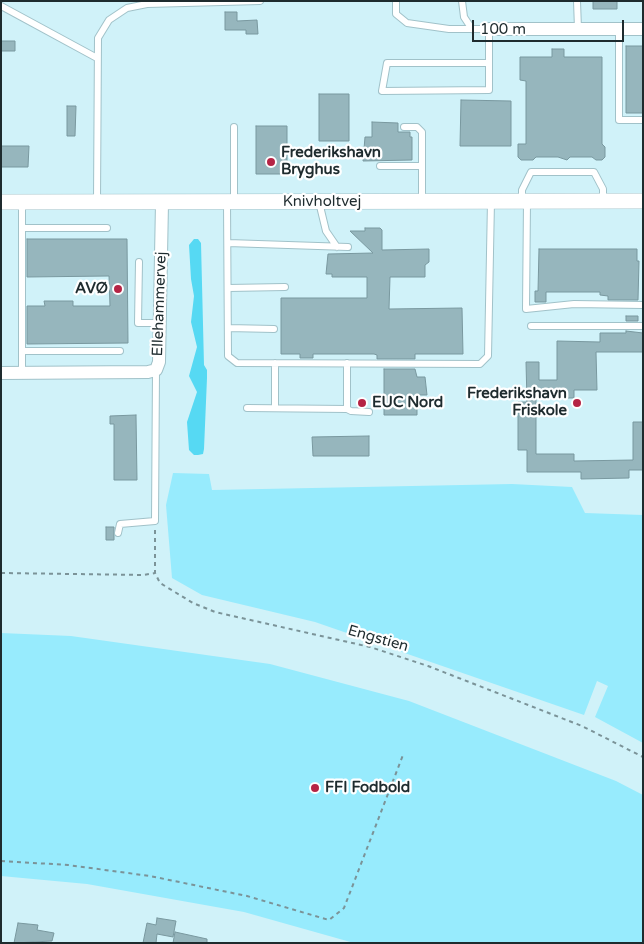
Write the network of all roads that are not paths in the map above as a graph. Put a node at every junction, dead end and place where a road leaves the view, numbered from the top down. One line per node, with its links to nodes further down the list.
1 (260, 1): 11 (lane)
2 (396, 1): 6 (lane)
3 (462, 1): 6 (lane)
4 (577, 1): 8 (lane)
5 (1, 6): 11 (lane)
6 (472, 29): 7 (lane)
7 (489, 29): 8 (street); 12 (lane)
8 (578, 29): 9 (street)
9 (620, 29): 10 (street); 13 (lane)
10 (643, 29)
11 (97, 58): 25 (lane)
12 (490, 63): 12 (lane)
13 (643, 120)
14 (234, 127): 26 (lane)
15 (404, 127): 17 (lane)
16 (380, 166): 17 (lane)
17 (422, 166): 18 (lane)
18 (422, 201): 19 (street, Knivholtvej); 27 (street, Knivholtvej)
19 (491, 201): 20 (street, Knivholtvej); 46 (lane)
20 (525, 201): 21 (street, Knivholtvej); 21 (lane); 37 (lane)
21 (604, 201): 22 (street, Knivholtvej)
22 (643, 201)
23 (1, 202): 24 (street, Knivholtvej)
24 (22, 202): 25 (street, Knivholtvej); 29 (lane)
25 (97, 202): 28 (street, Knivholtvej)
26 (230, 202): 27 (street, Knivholtvej); 28 (street, Knivholtvej); 31 (lane)
27 (319, 202): 32 (lane)
28 (162, 203): 38 (street, Ellehammervej)
29 (22, 228): 30 (lane); 43 (lane)
30 (107, 228)
31 (228, 243): 32 (lane); 35 (lane)
32 (337, 247): 33 (lane)
33 (348, 247)
34 (139, 262): 38 (lane)
35 (228, 288): 36 (lane); 41 (lane)
36 (285, 288)
37 (643, 305)
38 (160, 323): 47 (street, Ellehammervej)
39 (531, 326): 40 (lane)
40 (643, 326)
41 (228, 328): 42 (lane); 45 (lane)
42 (274, 329)
43 (22, 351): 44 (lane); 49 (lane)
44 (120, 351)
45 (275, 363): 46 (lane); 51 (lane)
46 (347, 363): 52 (lane)
47 (156, 370): 49 (street, Ellehammervej); 54 (lane)
48 (1, 373): 49 (street, Ellehammervej)
49 (22, 373)
50 (247, 408): 51 (lane)
51 (275, 408): 52 (lane)
52 (346, 409): 53 (lane)
53 (370, 412)
54 (118, 533)

